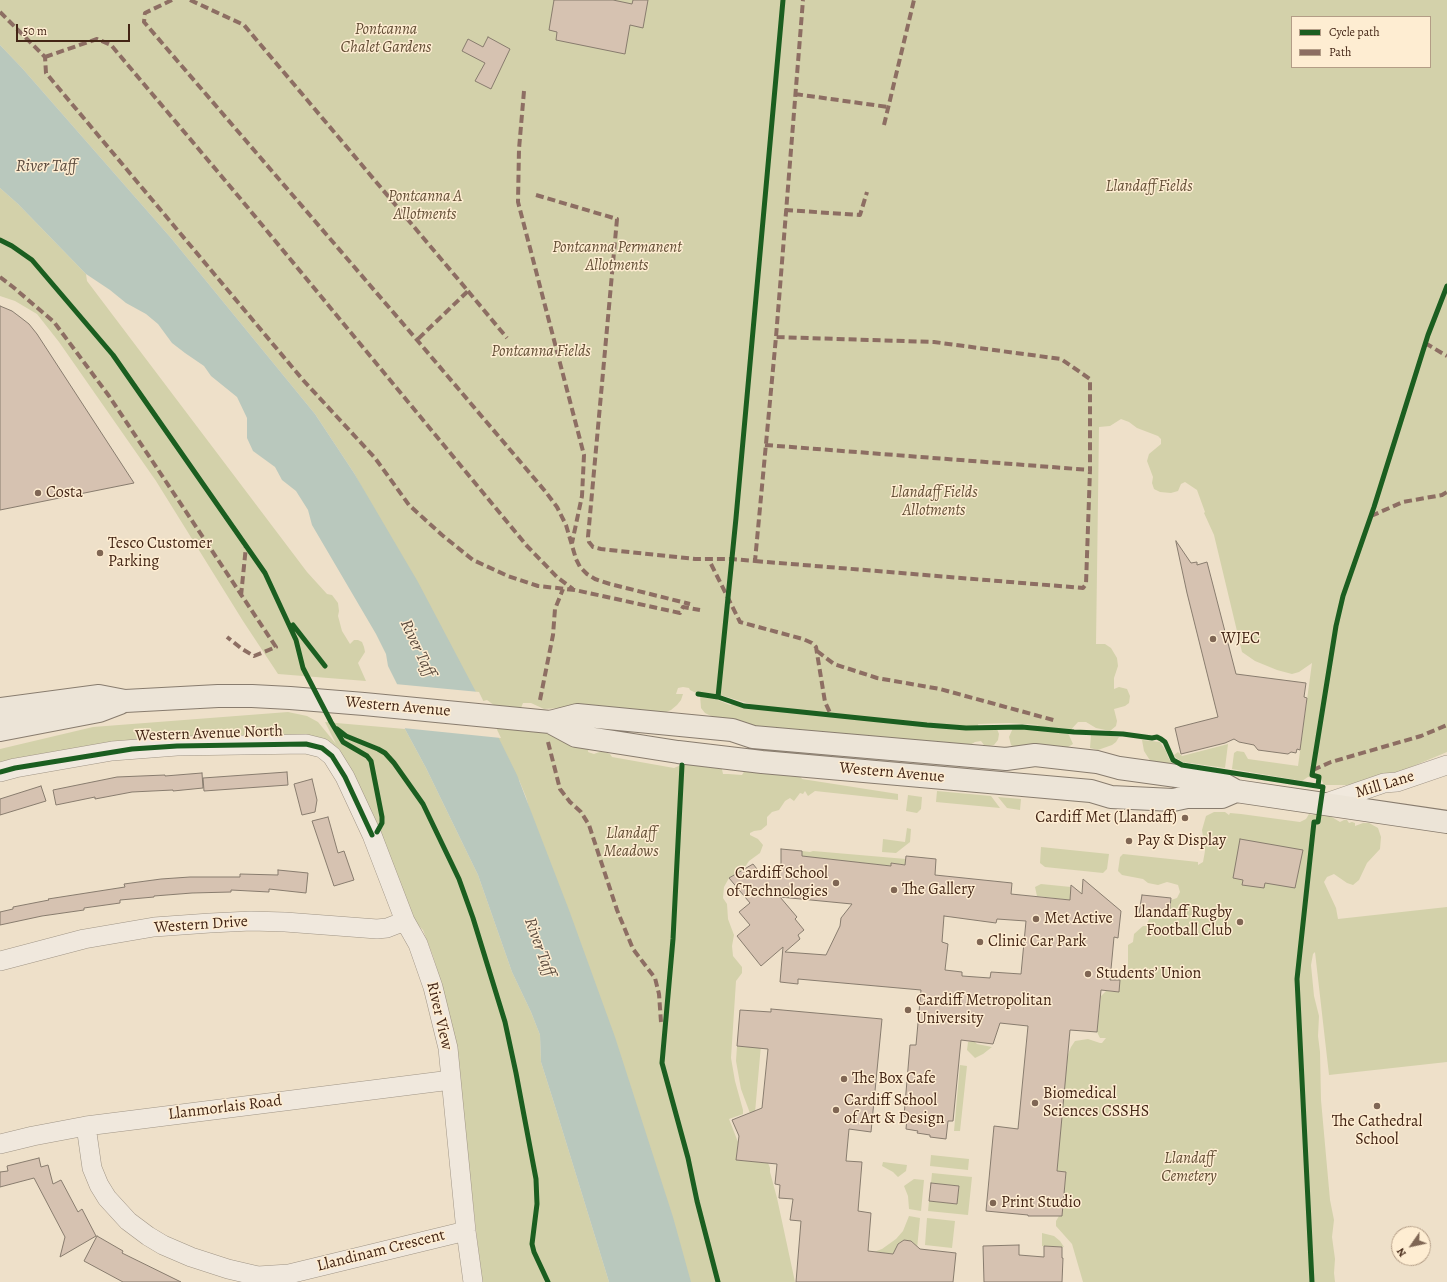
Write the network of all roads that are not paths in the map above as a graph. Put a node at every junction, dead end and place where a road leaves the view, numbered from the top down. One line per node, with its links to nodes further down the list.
1 (125, 701): 2 (highway, Western Avenue); 3 (highway, Western Avenue); 4 (highway, Western Avenue)
2 (0, 709)
3 (550, 722): 8 (highway, Western Avenue); 8 (highway, Western Avenue)
4 (0, 730)
5 (1447, 765): 9 (street, Mill Lane)
6 (340, 767): 7 (street, Western Avenue North); 11 (street, River View)
7 (0, 772)
8 (1236, 791): 9 (highway, Western Avenue)
9 (1322, 804): 10 (highway, Western Avenue)
10 (1447, 822)
11 (405, 921): 12 (street, Western Drive); 13 (street, River View)
12 (0, 961)
13 (451, 1080): 14 (street, Llanmorlais Road); 16 (street, River View)
14 (86, 1126): 15 (street, Llanmorlais Road); 16 (street, Llandinam Crescent)
15 (0, 1144)
16 (466, 1231): 17 (street, River View)
17 (473, 1282)

